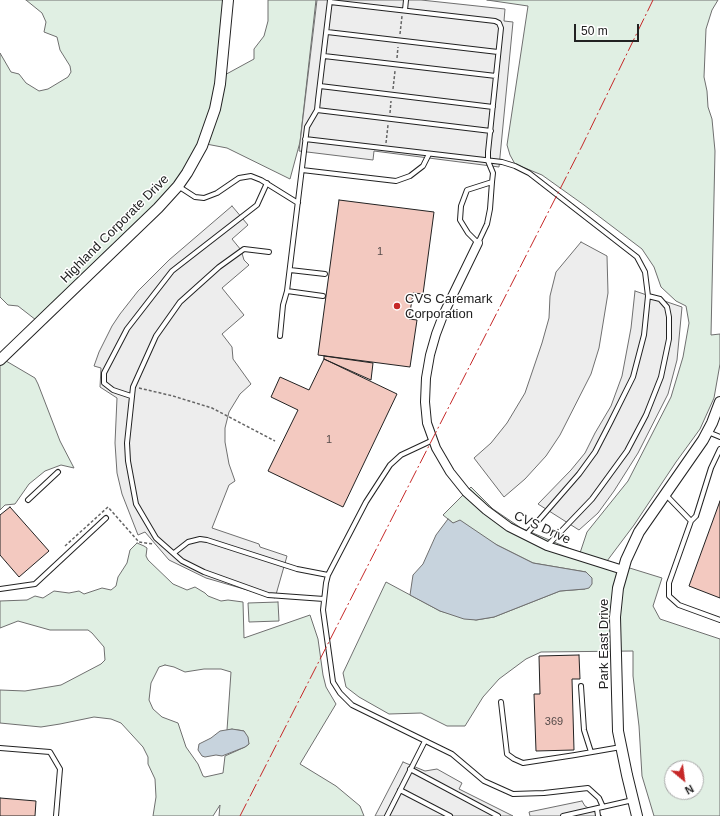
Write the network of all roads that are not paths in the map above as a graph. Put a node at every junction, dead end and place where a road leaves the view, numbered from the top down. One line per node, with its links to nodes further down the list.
1 (228, 0): 19 (street, Highland Corporate Drive)
2 (406, 0): 4 (lane)
3 (330, 1): 4 (lane); 5 (lane)
4 (404, 10): 6 (lane)
5 (326, 32): 6 (lane); 7 (lane)
6 (498, 52): 8 (lane)
7 (324, 56): 8 (lane); 9 (lane)
8 (496, 76): 10 (lane)
9 (320, 86): 10 (lane); 11 (lane)
10 (493, 107): 12 (lane)
11 (317, 110): 12 (lane); 13 (lane)
12 (491, 131): 15 (lane)
13 (305, 139): 14 (lane); 16 (lane)
14 (429, 154): 15 (lane); 16 (lane)
15 (488, 161): 17 (lane); 27 (lane)
16 (302, 170): 20 (lane)
17 (492, 182): 21 (lane); 21 (lane)
18 (267, 183): 19 (lane); 20 (lane); 30 (lane)
19 (178, 186): 29 (street, Highland Corporate Drive)
20 (298, 203): 23 (lane)
21 (478, 243): 34 (street, CVS Drive)
22 (269, 252): 30 (lane)
23 (290, 270): 24 (lane); 25 (lane)
24 (325, 274)
25 (287, 291): 26 (lane); 28 (lane)
26 (323, 296)
27 (648, 296): 41 (lane); 42 (lane)
28 (280, 336)
29 (0, 360)
30 (131, 396): 43 (lane)
31 (720, 402): 32 (street, Park East Drive)
32 (708, 432): 33 (lane); 37 (street, Park East Drive)
33 (720, 437)
34 (433, 440): 41 (street, CVS Drive); 45 (lane)
35 (720, 449): 40 (lane)
36 (58, 472): 38 (lane)
37 (665, 494): 40 (lane); 44 (street, Park East Drive)
38 (28, 500)
39 (106, 518): 46 (lane)
40 (691, 521): 48 (lane)
41 (524, 536): 42 (street, CVS Drive)
42 (547, 546): 44 (street, CVS Drive)
43 (174, 553): 45 (lane); 47 (lane)
44 (623, 570): 52 (street, Park East Drive)
45 (328, 575): 47 (lane)
46 (0, 589)
47 (324, 599): 51 (lane)
48 (720, 620)
49 (580, 686): 54 (lane)
50 (501, 702): 54 (lane)
51 (424, 741): 55 (lane); 58 (lane)
52 (621, 747): 54 (lane); 57 (street, Park East Drive)
53 (0, 748): 60 (lane)
54 (591, 752)
55 (410, 770): 56 (lane); 63 (lane)
56 (400, 790): 61 (lane); 62 (lane)
57 (633, 800): 58 (lane); 66 (street, Park East Drive)
58 (603, 807): 59 (lane)
59 (597, 809): 64 (lane); 65 (lane)
60 (56, 816)
61 (387, 816)
62 (450, 816)
63 (498, 816)
64 (563, 816)
65 (598, 816)
66 (637, 816)

